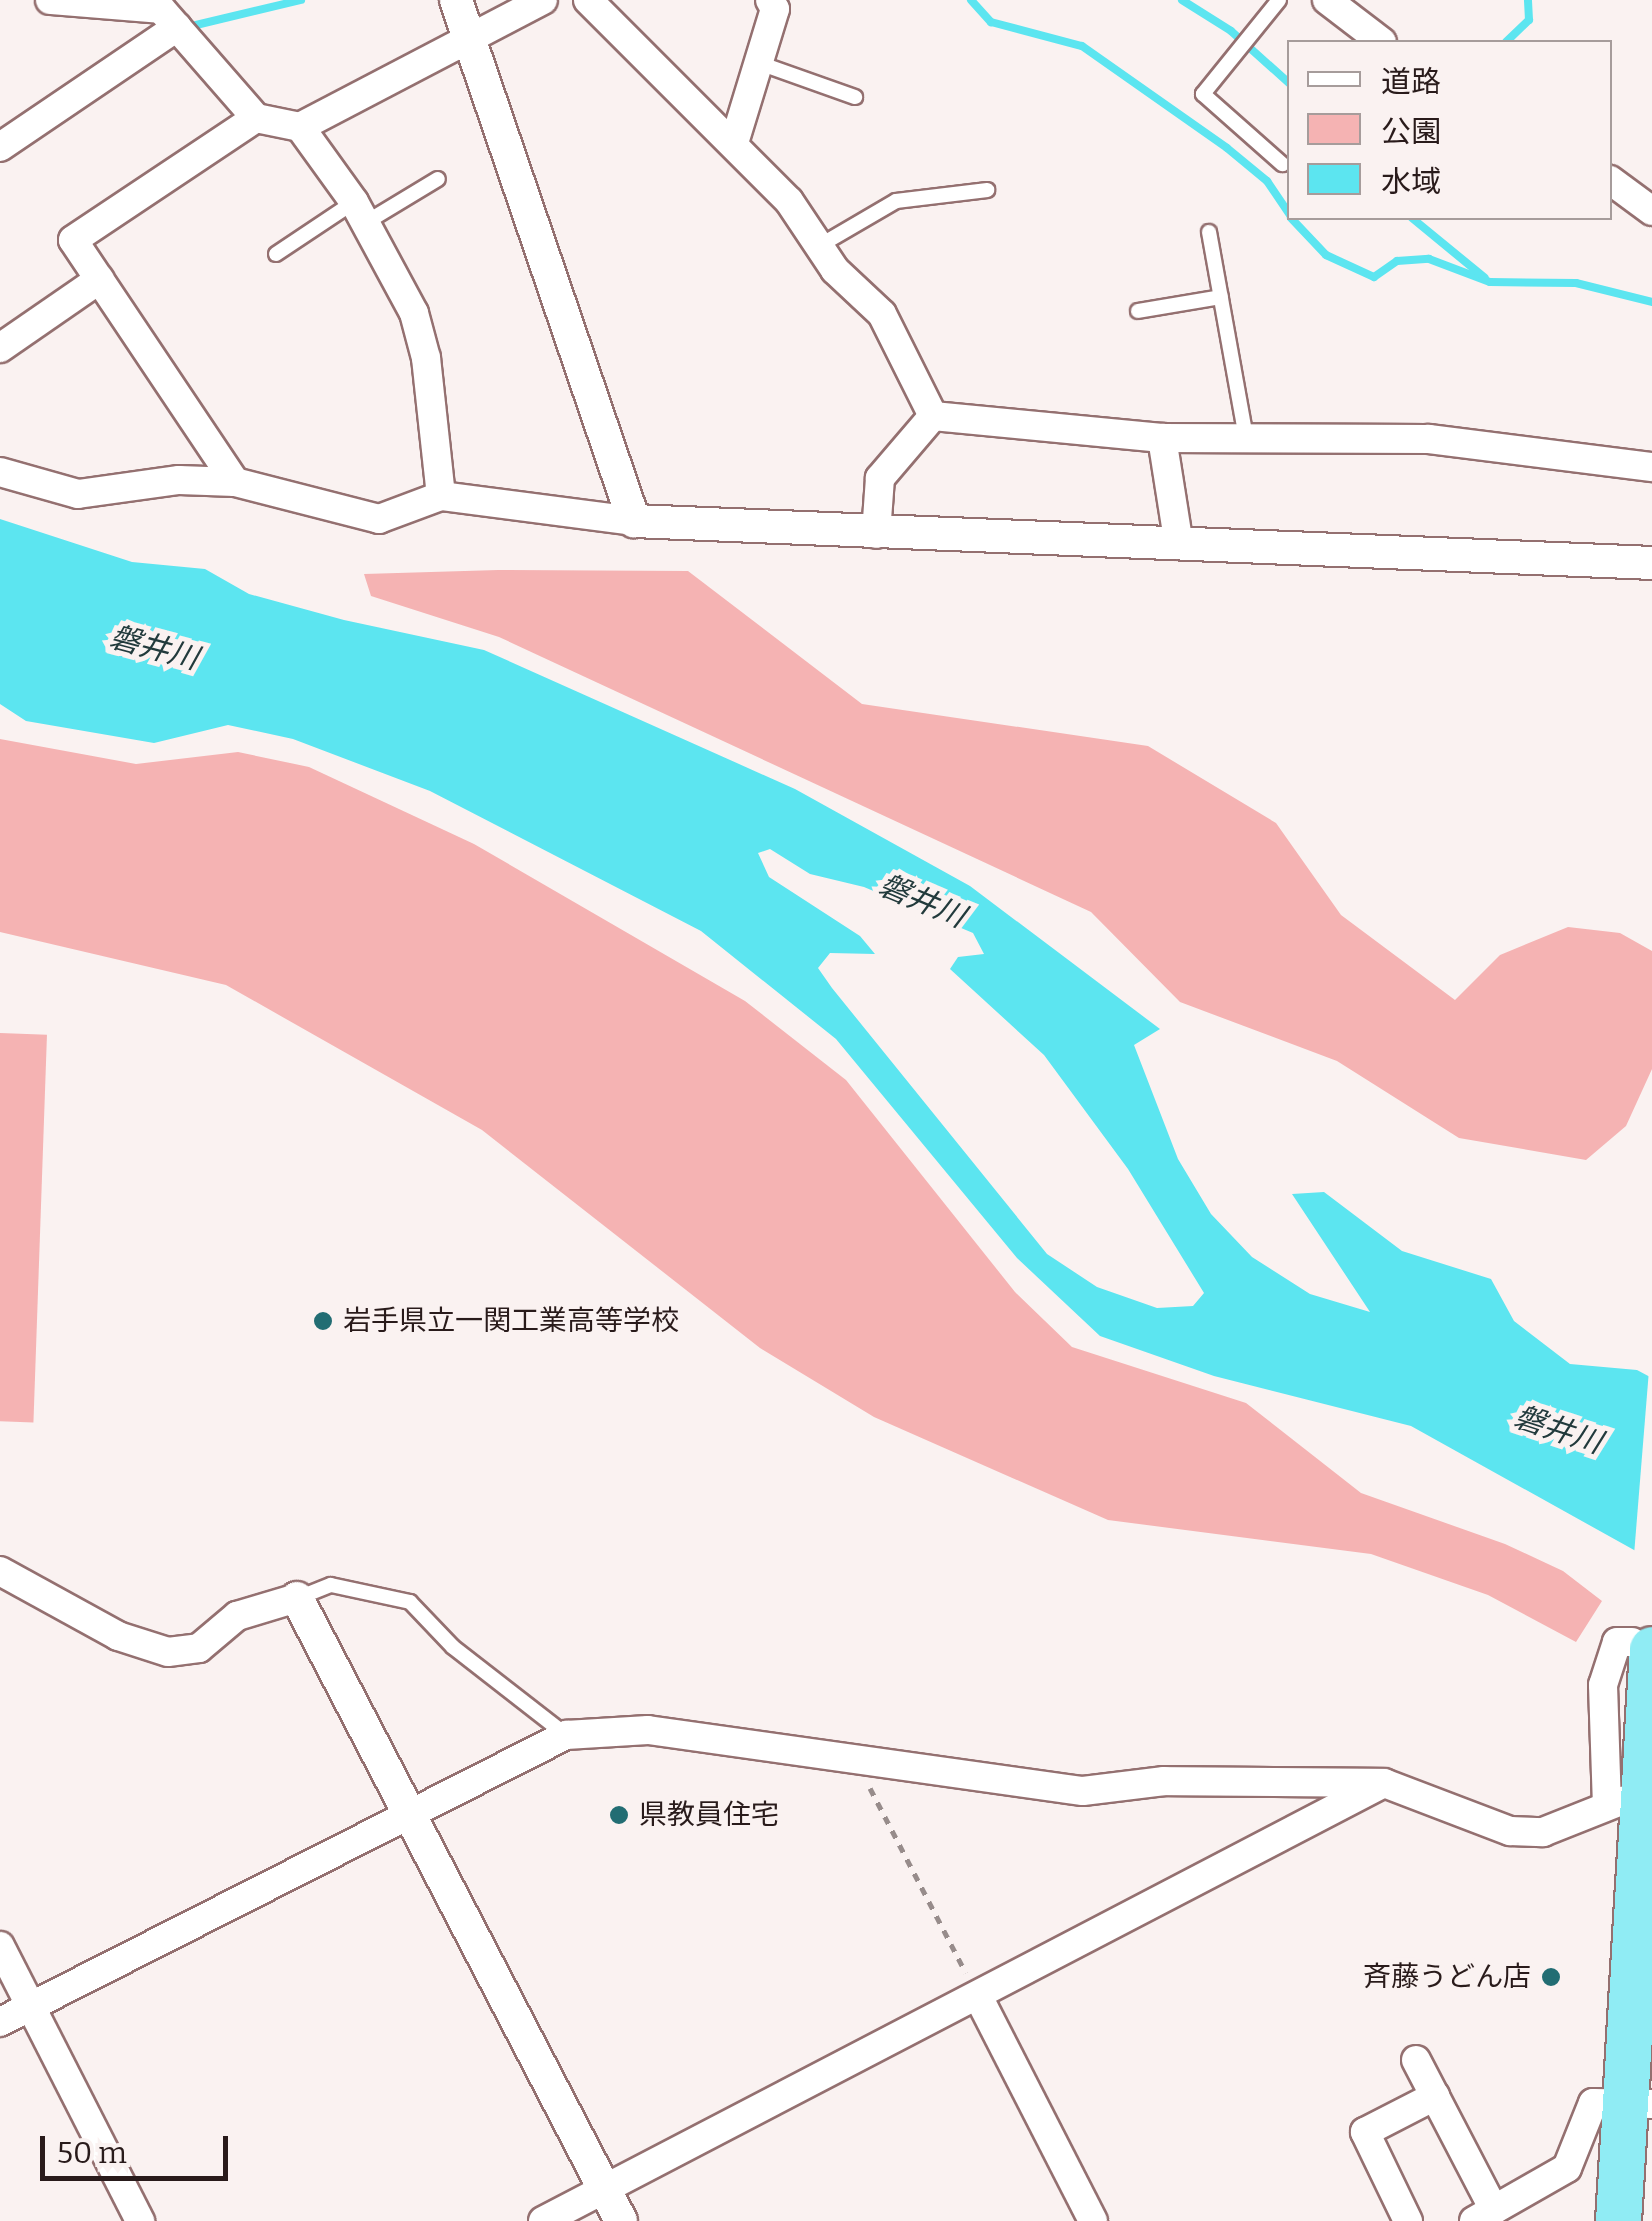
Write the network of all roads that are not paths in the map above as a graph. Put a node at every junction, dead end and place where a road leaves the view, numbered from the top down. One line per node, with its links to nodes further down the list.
1 (50, 0): 8 (street)
2 (456, 0): 9 (street)
3 (543, 0): 9 (street)
4 (588, 0): 15 (street)
5 (770, 0): 11 (street)
6 (1278, 0): 17 (lane)
7 (1327, 0): 10 (street)
8 (167, 12): 13 (street); 16 (street)
9 (468, 40): 14 (street); 37 (street)
10 (1379, 40)
11 (758, 63): 12 (lane); 15 (street)
12 (855, 97)
13 (256, 118): 14 (street); 26 (street)
14 (300, 127): 22 (street)
15 (734, 144): 24 (street)
16 (0, 148)
17 (1282, 164)
18 (438, 179): 22 (lane)
19 (1612, 181): 21 (street)
20 (987, 190): 24 (lane)
21 (1652, 211)
22 (359, 212): 25 (lane); 36 (street)
23 (1209, 232): 27 (lane)
24 (819, 246): 30 (street)
25 (276, 254)
26 (100, 280): 29 (street); 35 (street)
27 (1220, 297): 28 (lane); 32 (lane)
28 (1138, 311)
29 (1, 345)
30 (934, 416): 31 (street); 38 (street)
31 (1162, 438): 32 (street); 39 (street)
32 (1246, 438): 33 (street)
33 (1652, 467)
34 (0, 472): 35 (street)
35 (236, 482): 36 (street)
36 (441, 496): 37 (street)
37 (634, 521): 38 (street)
38 (876, 534): 39 (street)
39 (1178, 544): 40 (street)
40 (1652, 564)
41 (0, 1571): 42 (street)
42 (297, 1598): 44 (lane); 47 (street)
43 (1642, 1645): 46 (highway)
44 (566, 1735): 45 (street); 47 (street)
45 (1384, 1784): 46 (street); 51 (street)
46 (1634, 1800): 50 (highway)
47 (409, 1814): 52 (street); 57 (street)
48 (1652, 1931): 50 (highway)
49 (0, 1946): 52 (street)
50 (1631, 1983): 56 (highway)
51 (979, 1998): 57 (street); 62 (street)
52 (31, 2006): 53 (street); 59 (street)
53 (0, 2022)
54 (1416, 2060): 55 (street)
55 (1434, 2096): 58 (street); 63 (street)
56 (1639, 2104): 58 (street); 64 (highway)
57 (605, 2189): 60 (street); 61 (street)
58 (1484, 2216)
59 (140, 2221)
60 (542, 2221)
61 (621, 2221)
62 (1094, 2221)
63 (1408, 2221)
64 (1618, 2221)

